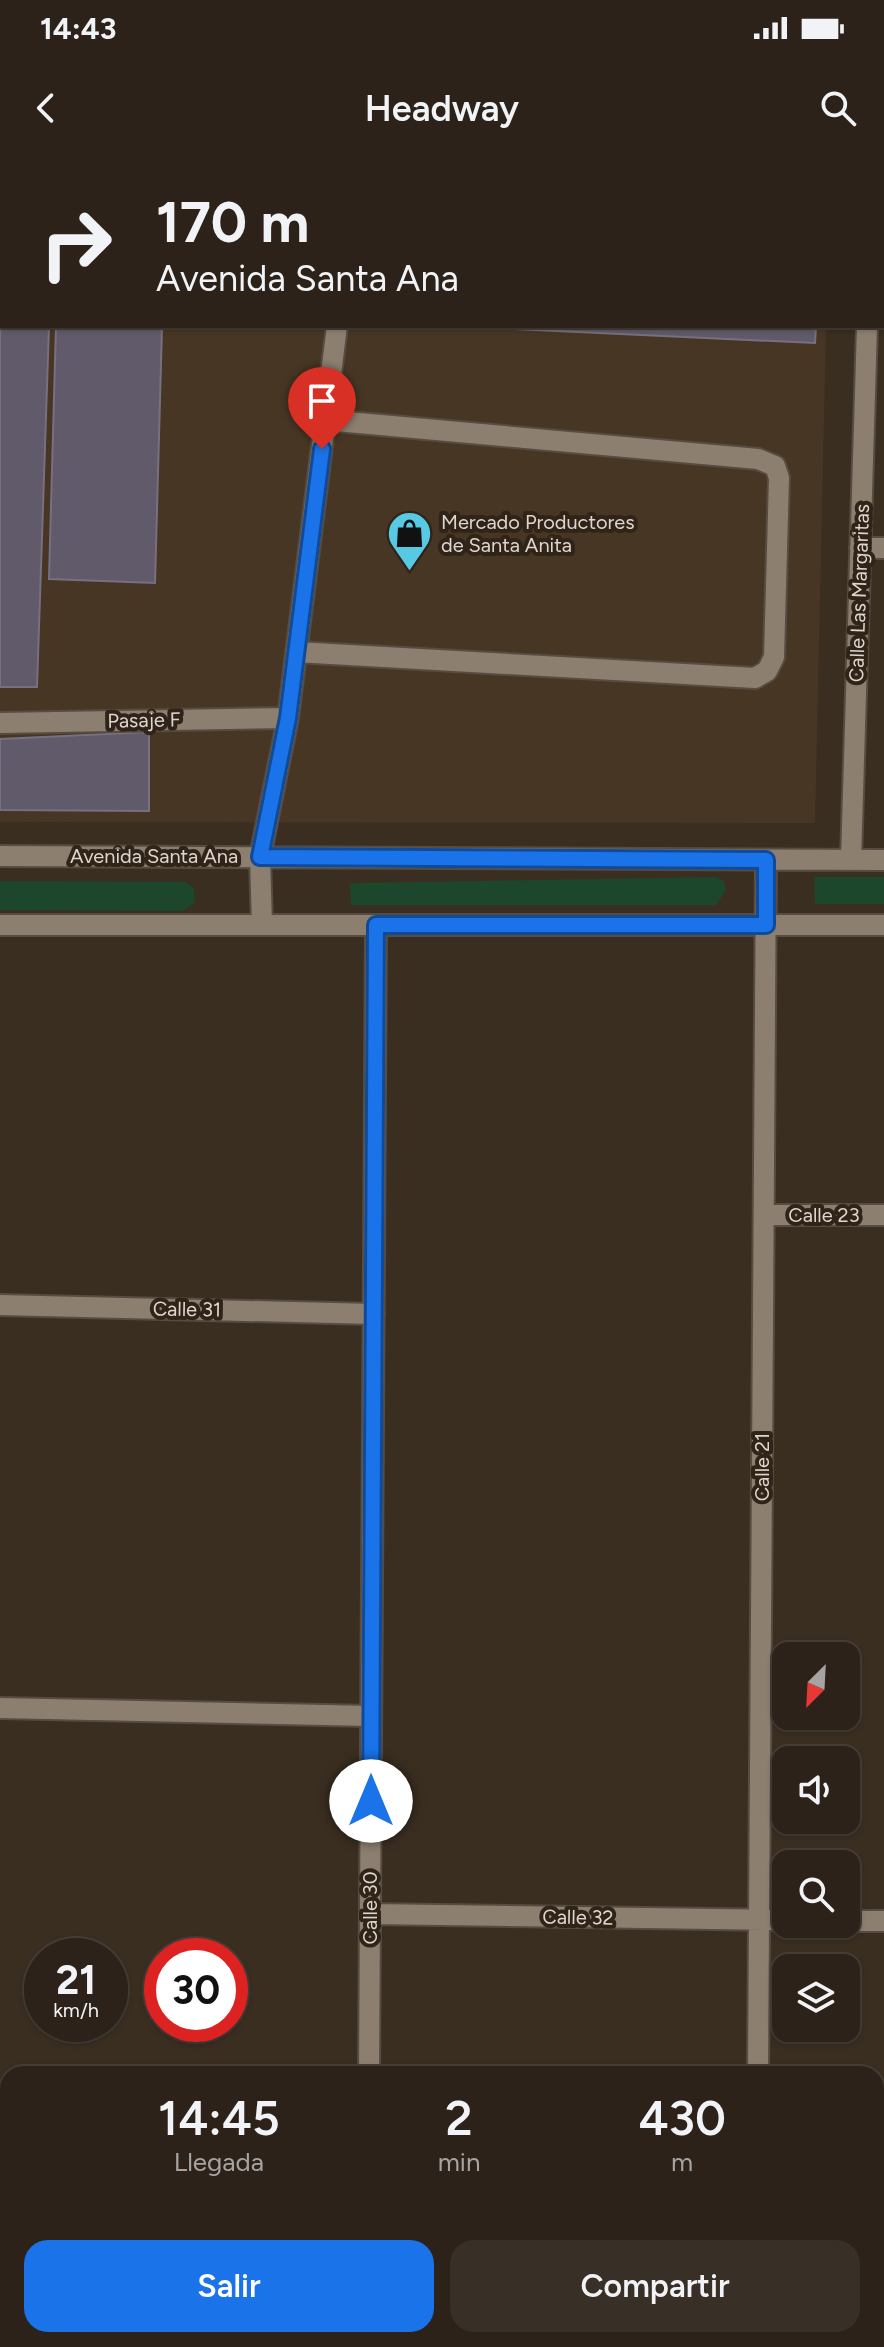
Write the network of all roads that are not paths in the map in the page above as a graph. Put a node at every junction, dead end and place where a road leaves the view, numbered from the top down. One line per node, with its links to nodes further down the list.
1 (337, 328): 3 (street)
2 (867, 328): 4 (street, Calle Las Margaritas)
3 (325, 420): 6 (street); 6 (street)
4 (860, 548): 5 (street); 12 (street, Calle Las Margaritas)
5 (884, 548)
6 (296, 652): 7 (street)
7 (288, 718): 8 (street, Pasaje F); 10 (street)
8 (0, 723)
9 (0, 856): 10 (street, Avenida Santa Ana)
10 (260, 857): 11 (street, Avenida Santa Ana); 15 (street)
11 (766, 860): 12 (street, Avenida Santa Ana); 17 (street, Calle 21)
12 (851, 860): 13 (street, Avenida Santa Ana)
13 (884, 860)
14 (0, 925): 15 (street)
15 (262, 925): 16 (street)
16 (376, 925): 17 (street); 22 (street, Calle 30)
17 (766, 925): 18 (street); 19 (street, Calle 21)
18 (884, 925)
19 (764, 1215): 20 (street, Calle 23); 26 (street, Calle 21)
20 (884, 1215)
21 (0, 1305): 22 (street, Calle 31)
22 (374, 1314): 24 (street, Calle 30)
23 (0, 1708): 24 (street)
24 (371, 1716): 25 (street, Calle 30)
25 (370, 1914): 26 (street, Calle 32); 30 (street, Calle 30)
26 (759, 1919): 27 (street, Calle 32); 31 (street, Calle 21)
27 (772, 1919)
28 (860, 1921): 29 (street)
29 (884, 1921)
30 (369, 2066)
31 (758, 2066)

